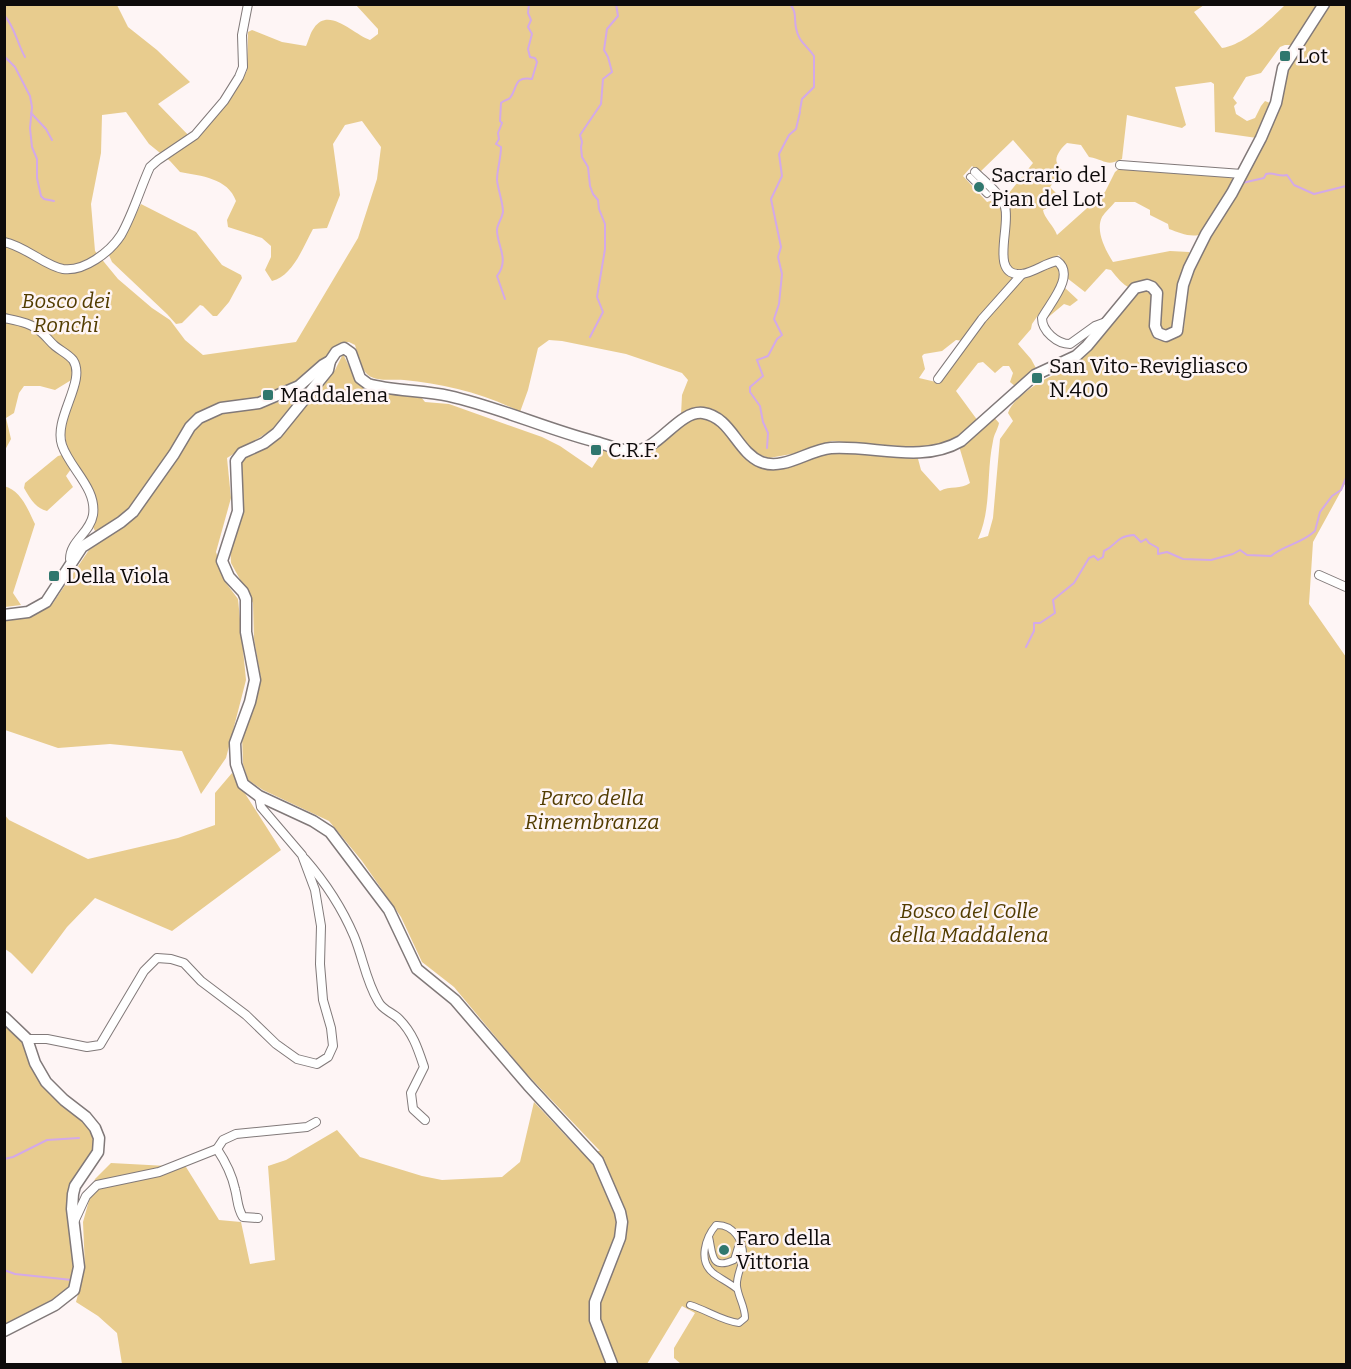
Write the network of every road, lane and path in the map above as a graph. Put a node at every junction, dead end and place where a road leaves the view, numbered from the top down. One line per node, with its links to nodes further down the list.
1 (248, 4): 7 (street)
2 (1324, 4): 5 (street)
3 (1120, 165): 5 (street)
4 (972, 174): 6 (street); 8 (street)
5 (1242, 174): 10 (street)
6 (987, 194)
7 (4, 242)
8 (1022, 274): 10 (street); 12 (street)
9 (4, 318): 13 (street)
10 (1106, 322): 11 (street)
11 (330, 361): 13 (street); 17 (street)
12 (938, 378)
13 (72, 562): 16 (street)
14 (1319, 575): 15 (street)
15 (1347, 587)
16 (4, 615)
17 (259, 796): 18 (street); 31 (street)
18 (302, 855): 20 (street); 21 (street)
19 (4, 1017): 20 (street)
20 (27, 1039): 25 (street)
21 (425, 1120)
22 (316, 1122): 23 (street)
23 (217, 1149): 24 (street); 25 (street)
24 (258, 1218)
25 (74, 1222): 30 (street)
26 (709, 1237): 27 (street); 27 (street); 28 (street)
27 (740, 1241): 28 (street)
28 (737, 1289): 29 (street)
29 (690, 1305)
30 (4, 1331)
31 (612, 1365)

